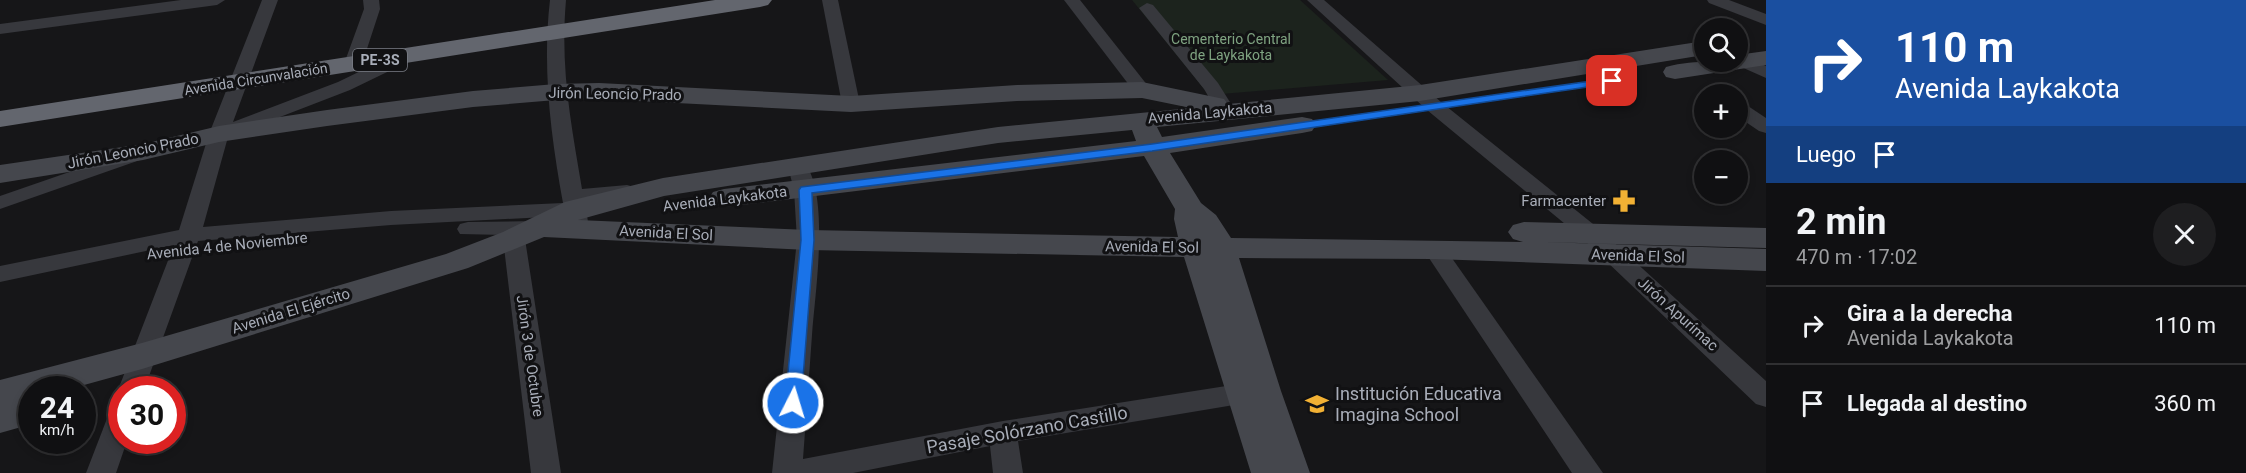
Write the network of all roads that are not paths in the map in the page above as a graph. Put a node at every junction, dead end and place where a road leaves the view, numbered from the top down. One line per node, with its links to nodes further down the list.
1 (89, 0): 12 (street)
2 (214, 0): 12 (street)
3 (270, 0): 20 (street)
4 (371, 0): 19 (street)
5 (558, 0): 15 (street)
6 (760, 0): 15 (highway, Avenida Circunvalación / PE-3S)
7 (830, 0): 24 (street)
8 (1072, 0): 21 (street)
9 (1315, 0): 23 (street, Jirón Apurímac)
10 (1715, 0): 13 (street)
11 (1147, 8): 25 (street)
12 (76, 19): 14 (street)
13 (1766, 20)
14 (0, 29)
15 (555, 32): 19 (highway, Avenida Circunvalación / PE-3S); 22 (street)
16 (1766, 38): 18 (street, Avenida Laykakota)
17 (1694, 50): 23 (street, Avenida Laykakota)
18 (1753, 59): 23 (street, Avenida Laykakota)
19 (348, 75): 20 (highway, Avenida Circunvalación / PE-3S); 27 (street); 31 (street)
20 (238, 81): 28 (highway, Avenida Circunvalación / PE-3S); 31 (street)
21 (1142, 90): 24 (street, Jirón Leoncio Prado); 25 (street, Jirón Leoncio Prado); 29 (street)
22 (556, 92): 24 (street, Jirón Leoncio Prado); 27 (street, Jirón Leoncio Prado); 39 (street)
23 (1427, 100): 25 (street, Avenida Laykakota); 33 (street, Avenida Laykakota); 42 (street, Jirón Apurímac)
24 (851, 104)
25 (1228, 109): 29 (street, Avenida Laykakota)
26 (1748, 115): 30 (street)
27 (327, 118): 31 (street, Jirón Leoncio Prado)
28 (0, 119)
29 (1141, 120): 32 (street, Avenida Laykakota); 33 (street)
30 (1766, 127)
31 (219, 134): 34 (street, Jirón Leoncio Prado); 44 (street)
32 (998, 135): 35 (street); 38 (street, Avenida Laykakota)
33 (1152, 147): 35 (street, Avenida Laykakota); 41 (street)
34 (143, 152): 36 (street, Jirón Leoncio Prado); 37 (street)
35 (1014, 164): 38 (street, Avenida Laykakota)
36 (0, 174)
37 (0, 203)
38 (804, 204): 39 (street, Avenida El Sol); 39 (street, Avenida El Sol); 39 (street, Avenida Laykakota); 41 (street, Avenida El Sol); 62 (street)
39 (576, 211): 40 (street, Avenida 4 de Noviembre); 45 (street, Avenida El Ejército)
40 (387, 224): 44 (street, Avenida 4 de Noviembre); 45 (street)
41 (1202, 232): 42 (street, Avenida El Sol); 46 (street, Avenida El Sol); 53 (street)
42 (1590, 233): 43 (street, Avenida El Sol); 47 (street, Jirón Apurímac)
43 (1766, 238)
44 (186, 242): 49 (street); 50 (street, Avenida 4 de Noviembre); 51 (street)
45 (523, 242): 51 (street, Avenida El Ejército); 61 (street, Jirón 3 de Octubre)
46 (1434, 249): 47 (street, Avenida El Sol); 67 (street)
47 (1614, 256): 48 (street, Avenida El Sol); 55 (street, Jirón Apurímac)
48 (1766, 260)
49 (0, 274)
50 (0, 285)
51 (136, 375): 52 (street, Avenida El Ejército); 54 (street, Avenida El Ejército)
52 (96, 389)
53 (1254, 392): 58 (street, Pasaje Solórzano Castillo); 65 (street); 66 (street)
54 (0, 394)
55 (1766, 397)
56 (18, 413): 57 (street)
57 (0, 418)
58 (1004, 432): 63 (street, Pasaje Solórzano Castillo); 64 (street)
59 (108, 454): 60 (street)
60 (101, 473)
61 (546, 473)
62 (787, 473)
63 (793, 473)
64 (1008, 473)
65 (1271, 473)
66 (1290, 473)
67 (1588, 473)

